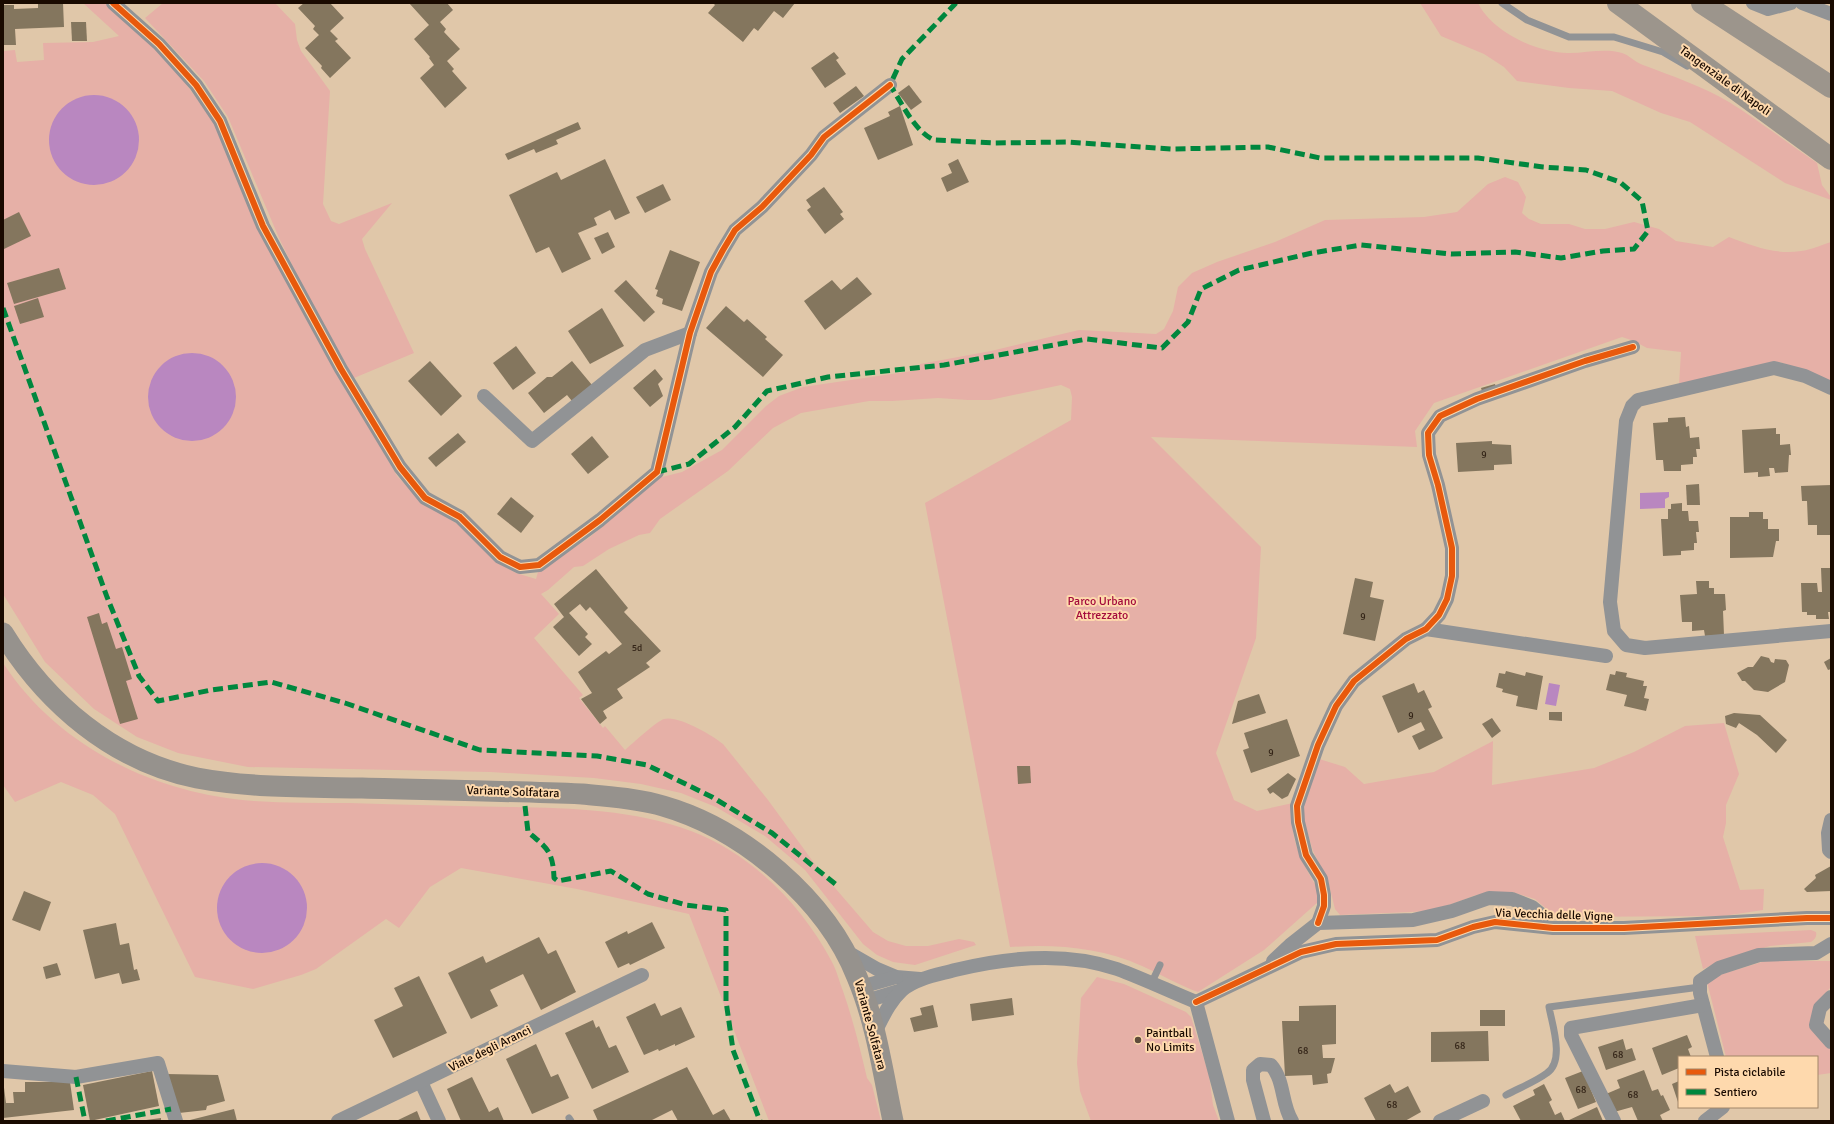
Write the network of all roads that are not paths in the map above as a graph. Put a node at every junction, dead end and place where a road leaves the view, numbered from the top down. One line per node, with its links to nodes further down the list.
1 (113, 3): 15 (street)
2 (1502, 3): 9 (lane)
3 (1618, 3): 13 (highway, Tangenziale di Napoli)
4 (1702, 3): 12 (highway)
5 (1754, 3): 6 (street)
6 (1791, 3)
7 (1802, 3): 8 (street)
8 (1831, 14)
9 (1691, 68)
10 (1704, 76): 13 (lane)
11 (890, 85): 15 (street)
12 (1831, 87)
13 (1752, 100): 14 (highway, Tangenziale di Napoli)
14 (1831, 160)
15 (690, 332): 18 (street)
16 (1633, 347): 19 (street)
17 (1831, 388): 20 (street)
18 (484, 396)
19 (1426, 629): 22 (street); 27 (street)
20 (1831, 631)
21 (3, 633): 29 (main road, Variante Solfatara)
22 (1606, 656)
23 (1831, 820): 24 (street)
24 (1831, 852)
25 (1543, 916): 27 (street)
26 (1831, 918): 31 (street, Via Vecchia delle Vigne)
27 (1318, 923): 31 (street)
28 (1831, 944): 35 (street)
29 (844, 950): 33 (street); 36 (main road, Variante Solfatara)
30 (1160, 965): 34 (lane)
31 (1262, 971): 38 (street, Via Vecchia delle Vigne)
32 (642, 976): 44 (street, Viale degli Aranci)
33 (899, 984): 34 (street); 36 (street); 40 (street)
34 (1151, 984): 38 (street)
35 (1700, 987): 39 (street); 45 (lane)
36 (863, 994): 40 (main road, Variante Solfatara)
37 (1831, 997): 41 (street)
38 (1196, 1002): 52 (street)
39 (1703, 1005): 42 (street); 56 (street)
40 (874, 1034): 51 (main road, Variante Solfatara)
41 (1831, 1042)
42 (1717, 1056)
43 (3, 1071): 48 (street)
44 (421, 1082): 49 (street, Viale degli Aranci); 50 (street)
45 (1506, 1095)
46 (1483, 1101): 55 (street)
47 (1722, 1108): 57 (street)
48 (176, 1121)
49 (338, 1121)
50 (439, 1121)
51 (893, 1121)
52 (1228, 1121)
53 (1264, 1121): 54 (street)
54 (1292, 1121)
55 (1440, 1121)
56 (1614, 1121)
57 (1705, 1121)

